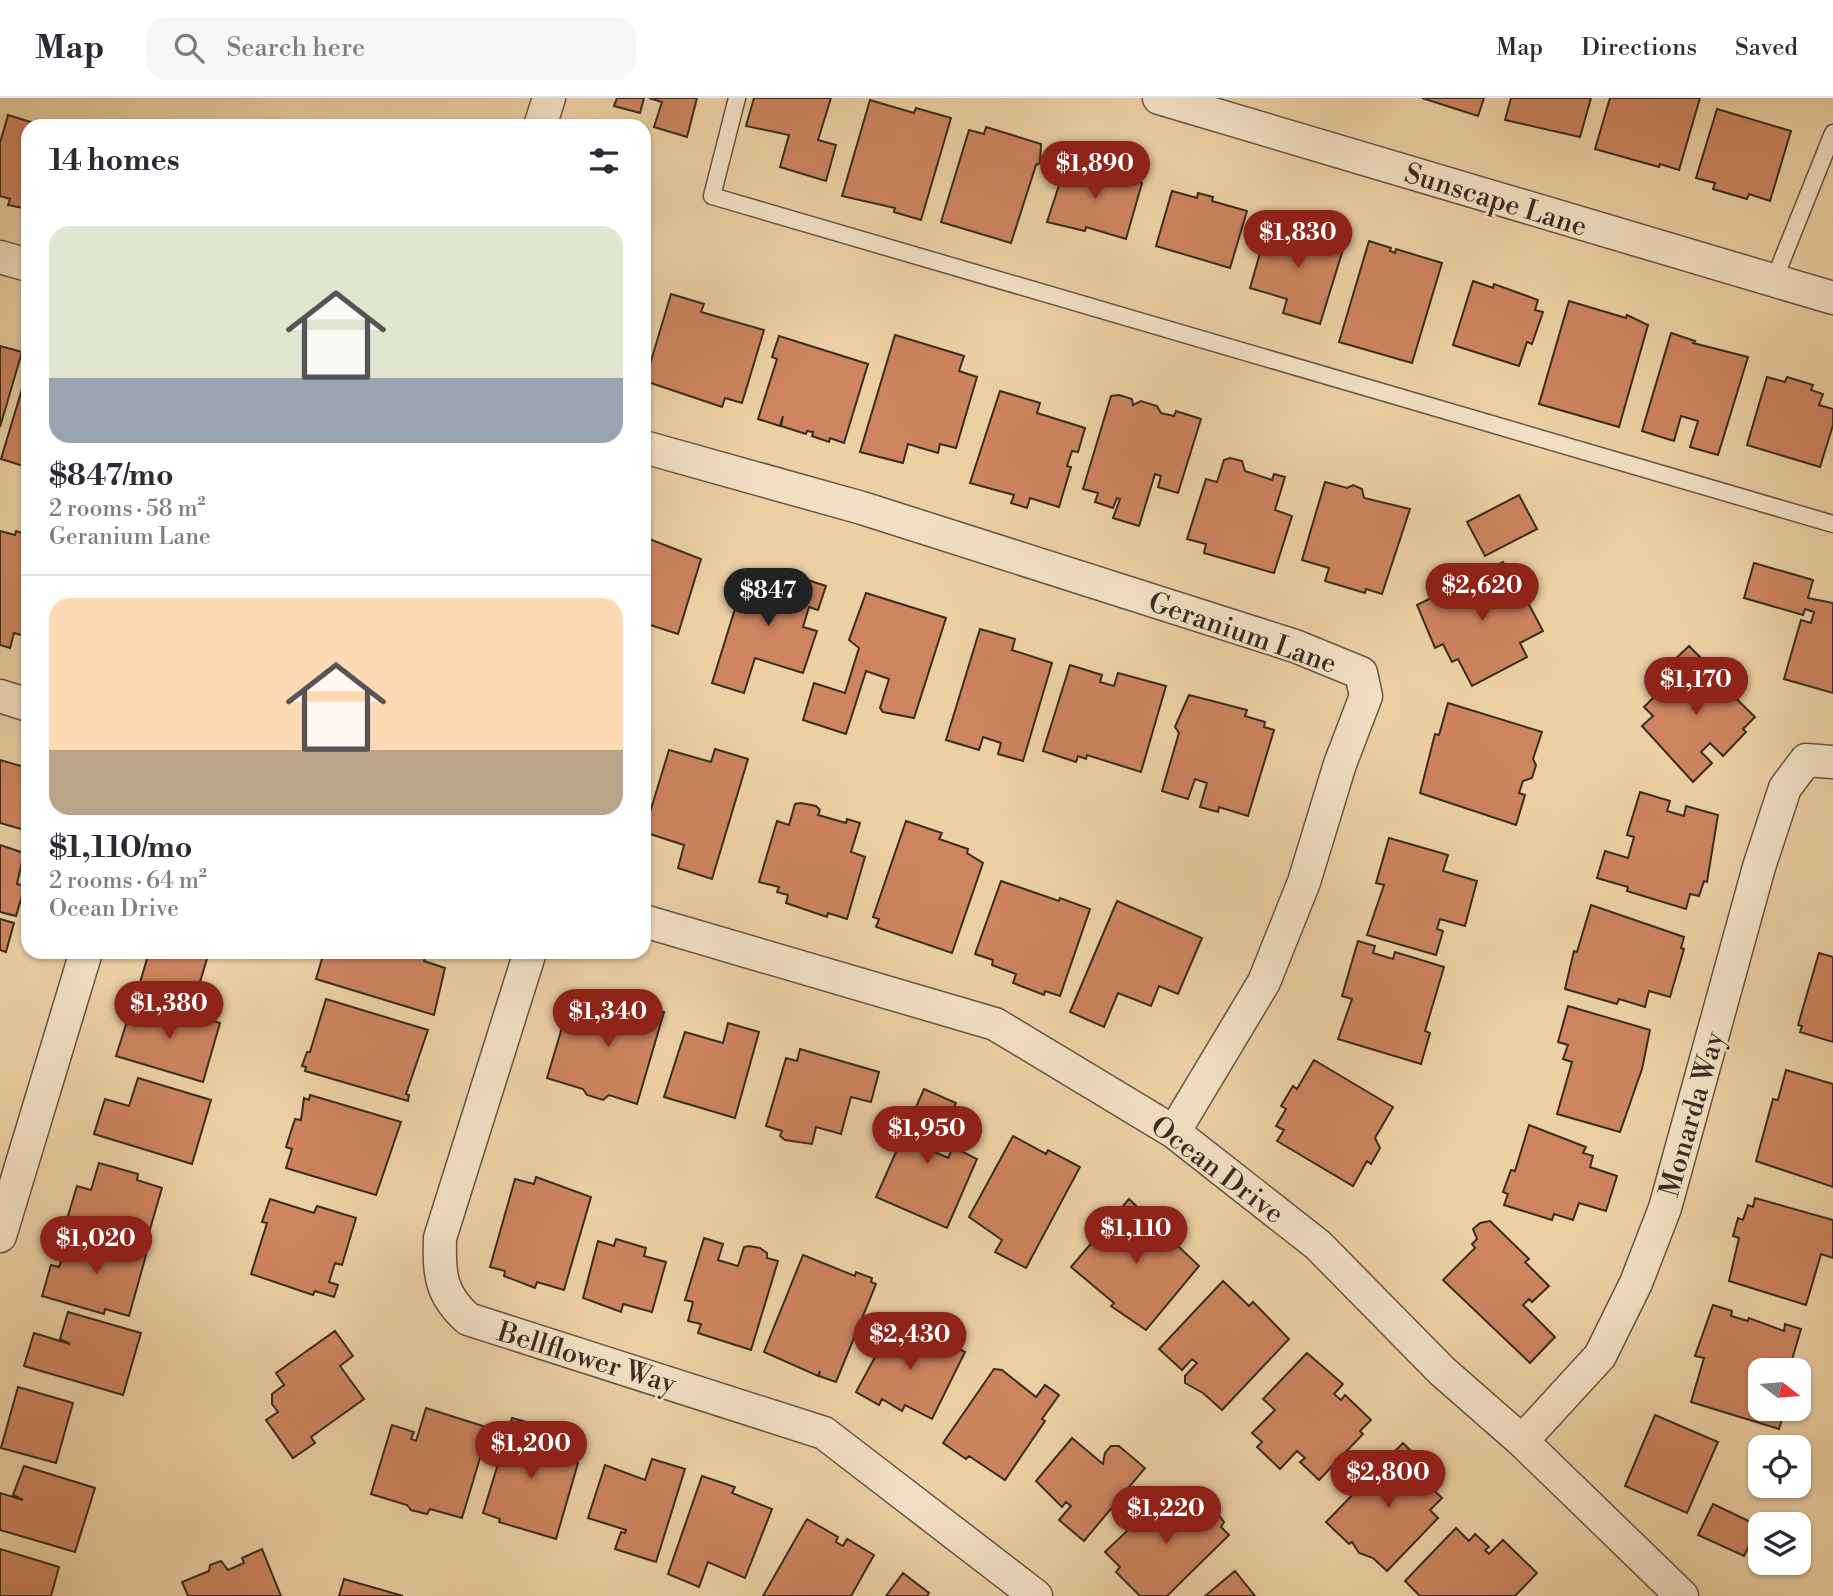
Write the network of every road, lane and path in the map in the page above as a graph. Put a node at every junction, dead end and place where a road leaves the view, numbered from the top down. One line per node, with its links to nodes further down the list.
1 (549, 98): 4 (street)
2 (737, 98): 11 (lane)
3 (1159, 98): 8 (street, Sunscape Lane)
4 (542, 119)
5 (1833, 134): 8 (lane)
6 (0, 257): 7 (street)
7 (21, 263)
8 (1774, 281): 9 (street, Sunscape Lane)
9 (1833, 298)
10 (651, 449): 18 (street, Geranium Lane)
11 (1833, 524)
12 (0, 696): 13 (street)
13 (21, 703)
14 (1819, 761): 20 (street, Monarda Way)
15 (651, 923): 18 (street, Ocean Drive)
16 (84, 959): 19 (street)
17 (528, 959): 21 (street, Bellflower Way)
18 (1174, 1132): 20 (street, Ocean Drive)
19 (0, 1236)
20 (1522, 1441): 22 (street, Ocean Drive)
21 (1036, 1596)
22 (1682, 1596)

